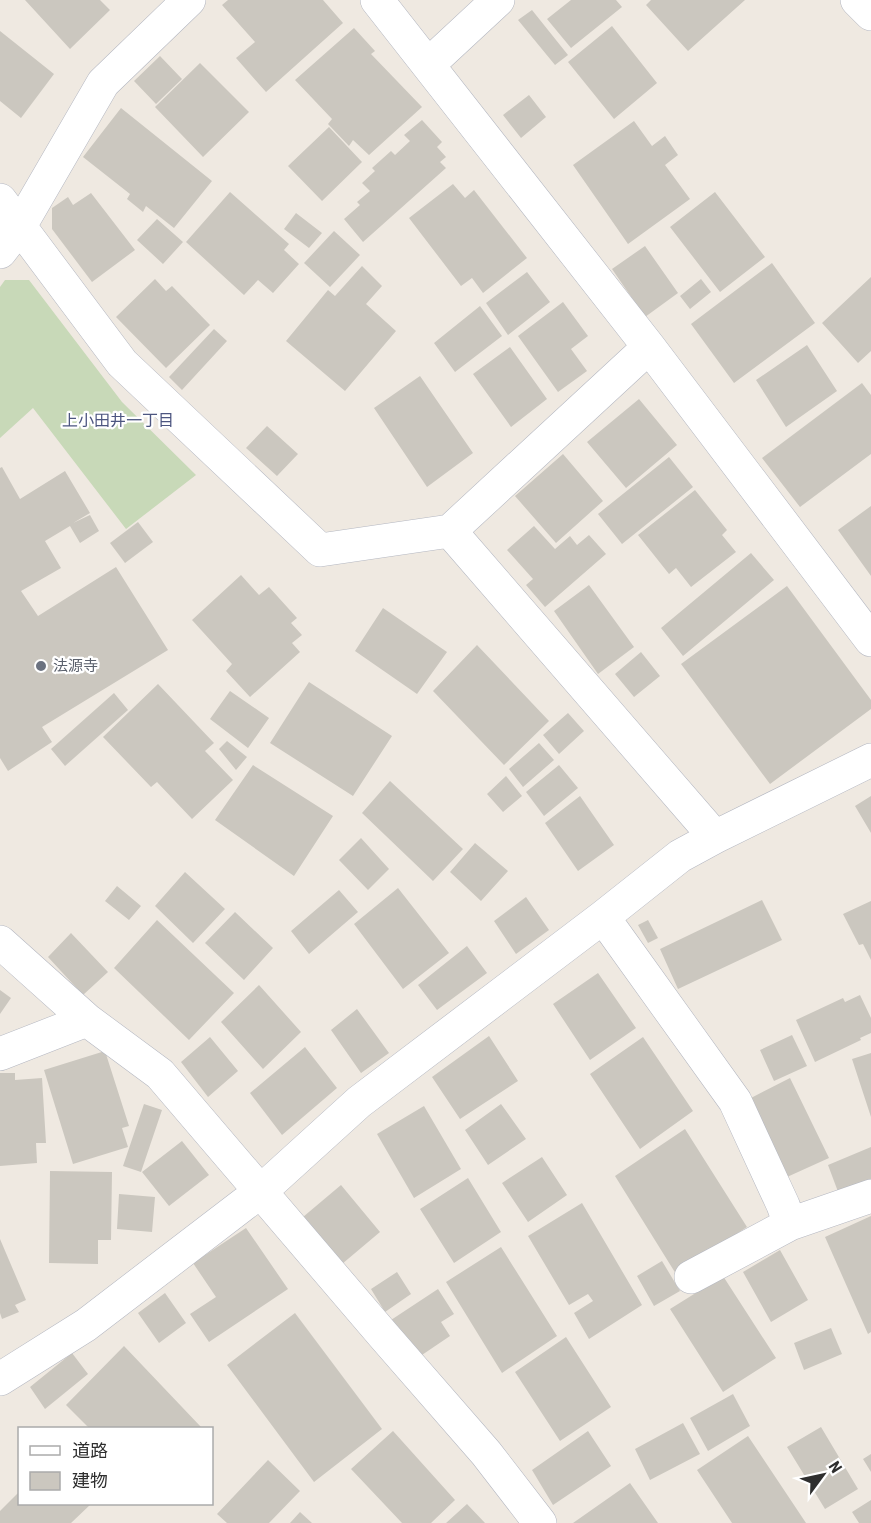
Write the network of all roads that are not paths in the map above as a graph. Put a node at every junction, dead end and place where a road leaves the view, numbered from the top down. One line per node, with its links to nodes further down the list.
1 (189, 0): 8 (street)
2 (378, 0): 6 (street)
3 (498, 0): 6 (street)
4 (857, 0): 5 (street)
5 (871, 14)
6 (428, 65): 10 (street)
7 (0, 200): 8 (street)
8 (20, 226): 9 (street); 11 (street)
9 (0, 252)
10 (650, 347): 11 (street); 12 (street)
11 (450, 531): 14 (street)
12 (871, 640)
13 (871, 760): 14 (street)
14 (715, 837): 15 (street)
15 (603, 917): 19 (street); 21 (street)
16 (0, 942): 17 (street)
17 (87, 1020): 18 (street); 19 (street)
18 (0, 1054)
19 (261, 1191): 23 (street); 24 (street)
20 (871, 1196): 21 (street)
21 (790, 1224): 22 (street)
22 (691, 1277)
23 (0, 1379)
24 (540, 1523)

